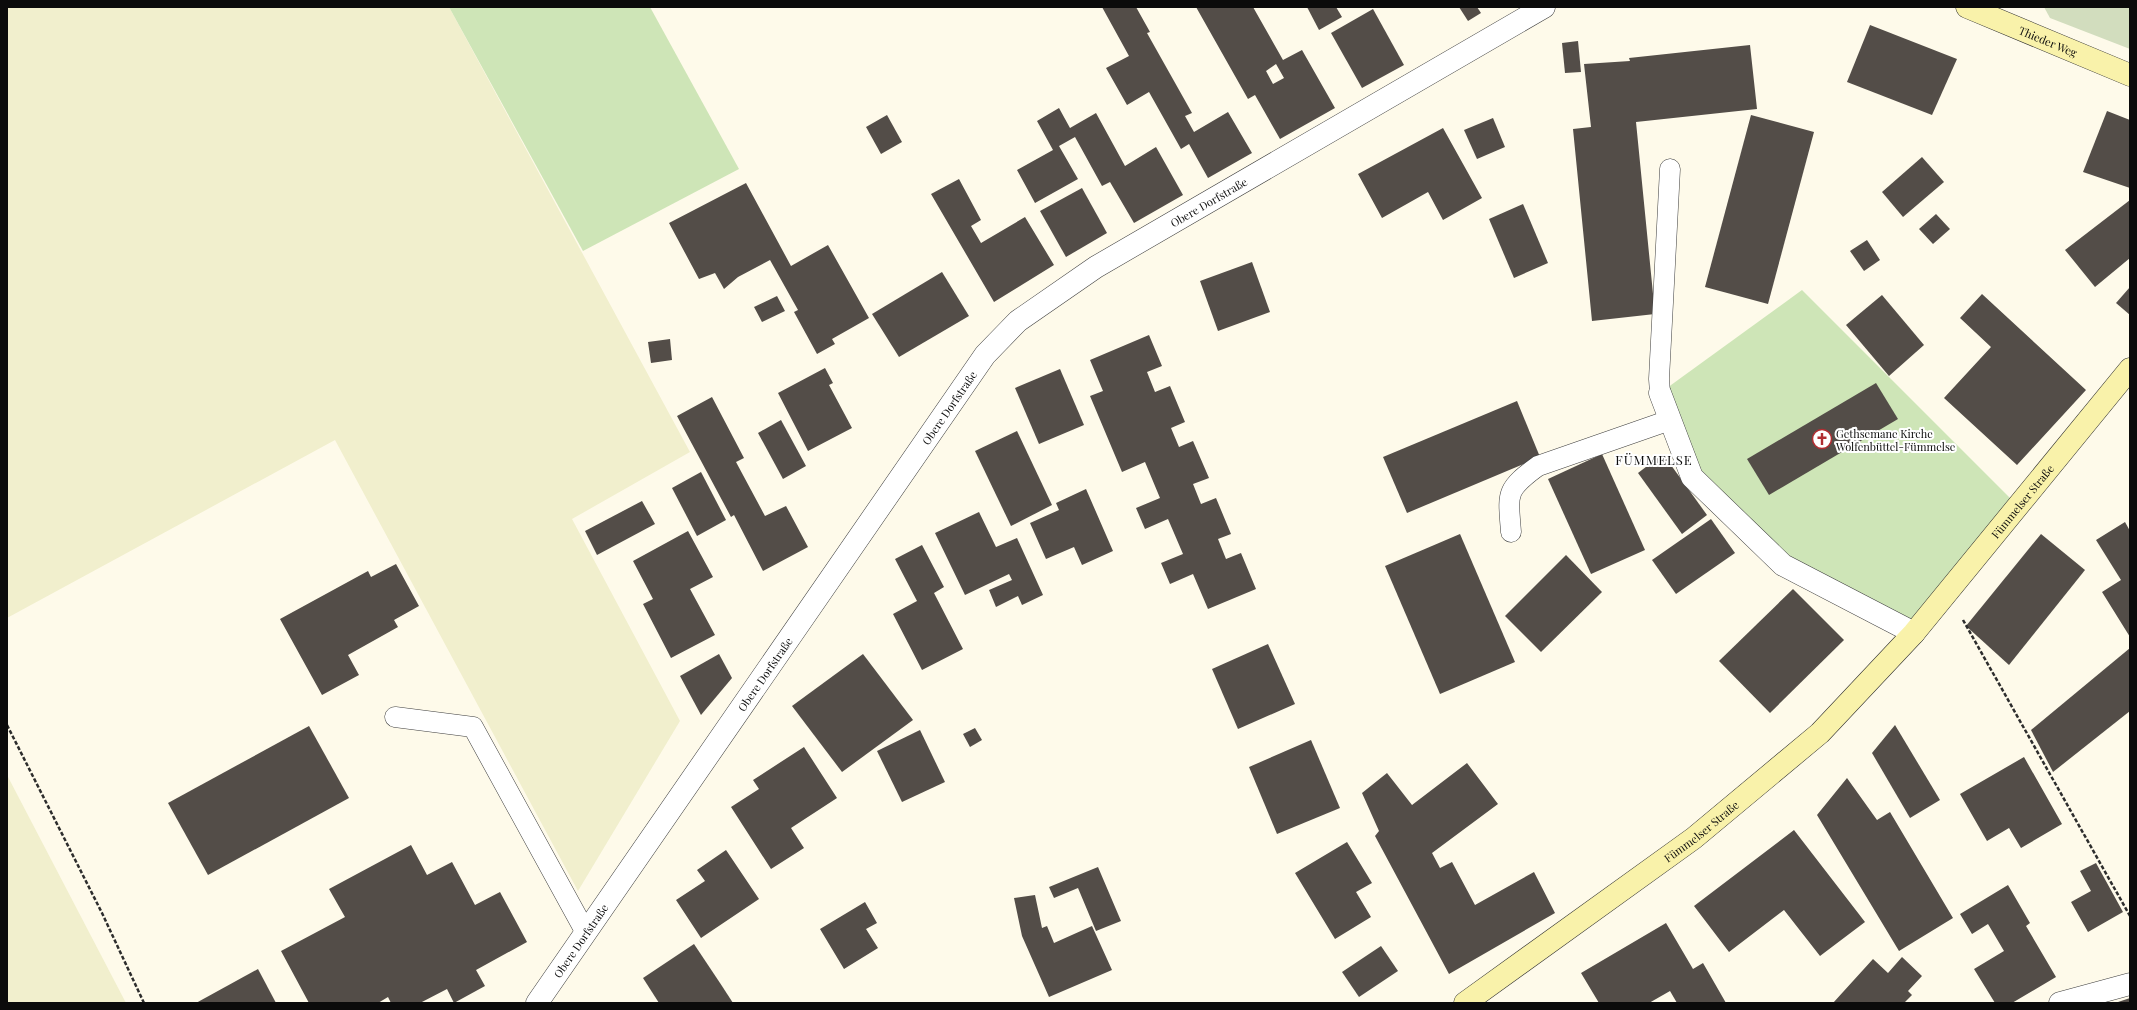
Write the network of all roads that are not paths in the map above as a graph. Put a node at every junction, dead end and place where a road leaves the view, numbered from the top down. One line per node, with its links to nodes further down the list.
1 (1544, 7): 11 (street, Obere Dorfstraße)
2 (1966, 7): 3 (street, Thieder Weg)
3 (2130, 75)
4 (1670, 169): 6 (lane)
5 (2130, 369): 9 (street, Fümmelser Straße)
6 (1660, 393): 7 (street)
7 (1670, 420): 8 (lane); 9 (street)
8 (1511, 532)
9 (1914, 633): 14 (street, Fümmelser Straße)
10 (395, 717): 11 (lane)
11 (585, 931): 13 (street, Obere Dorfstraße)
12 (2130, 984): 15 (street)
13 (537, 1003)
14 (1465, 1003)
15 (2060, 1003)

